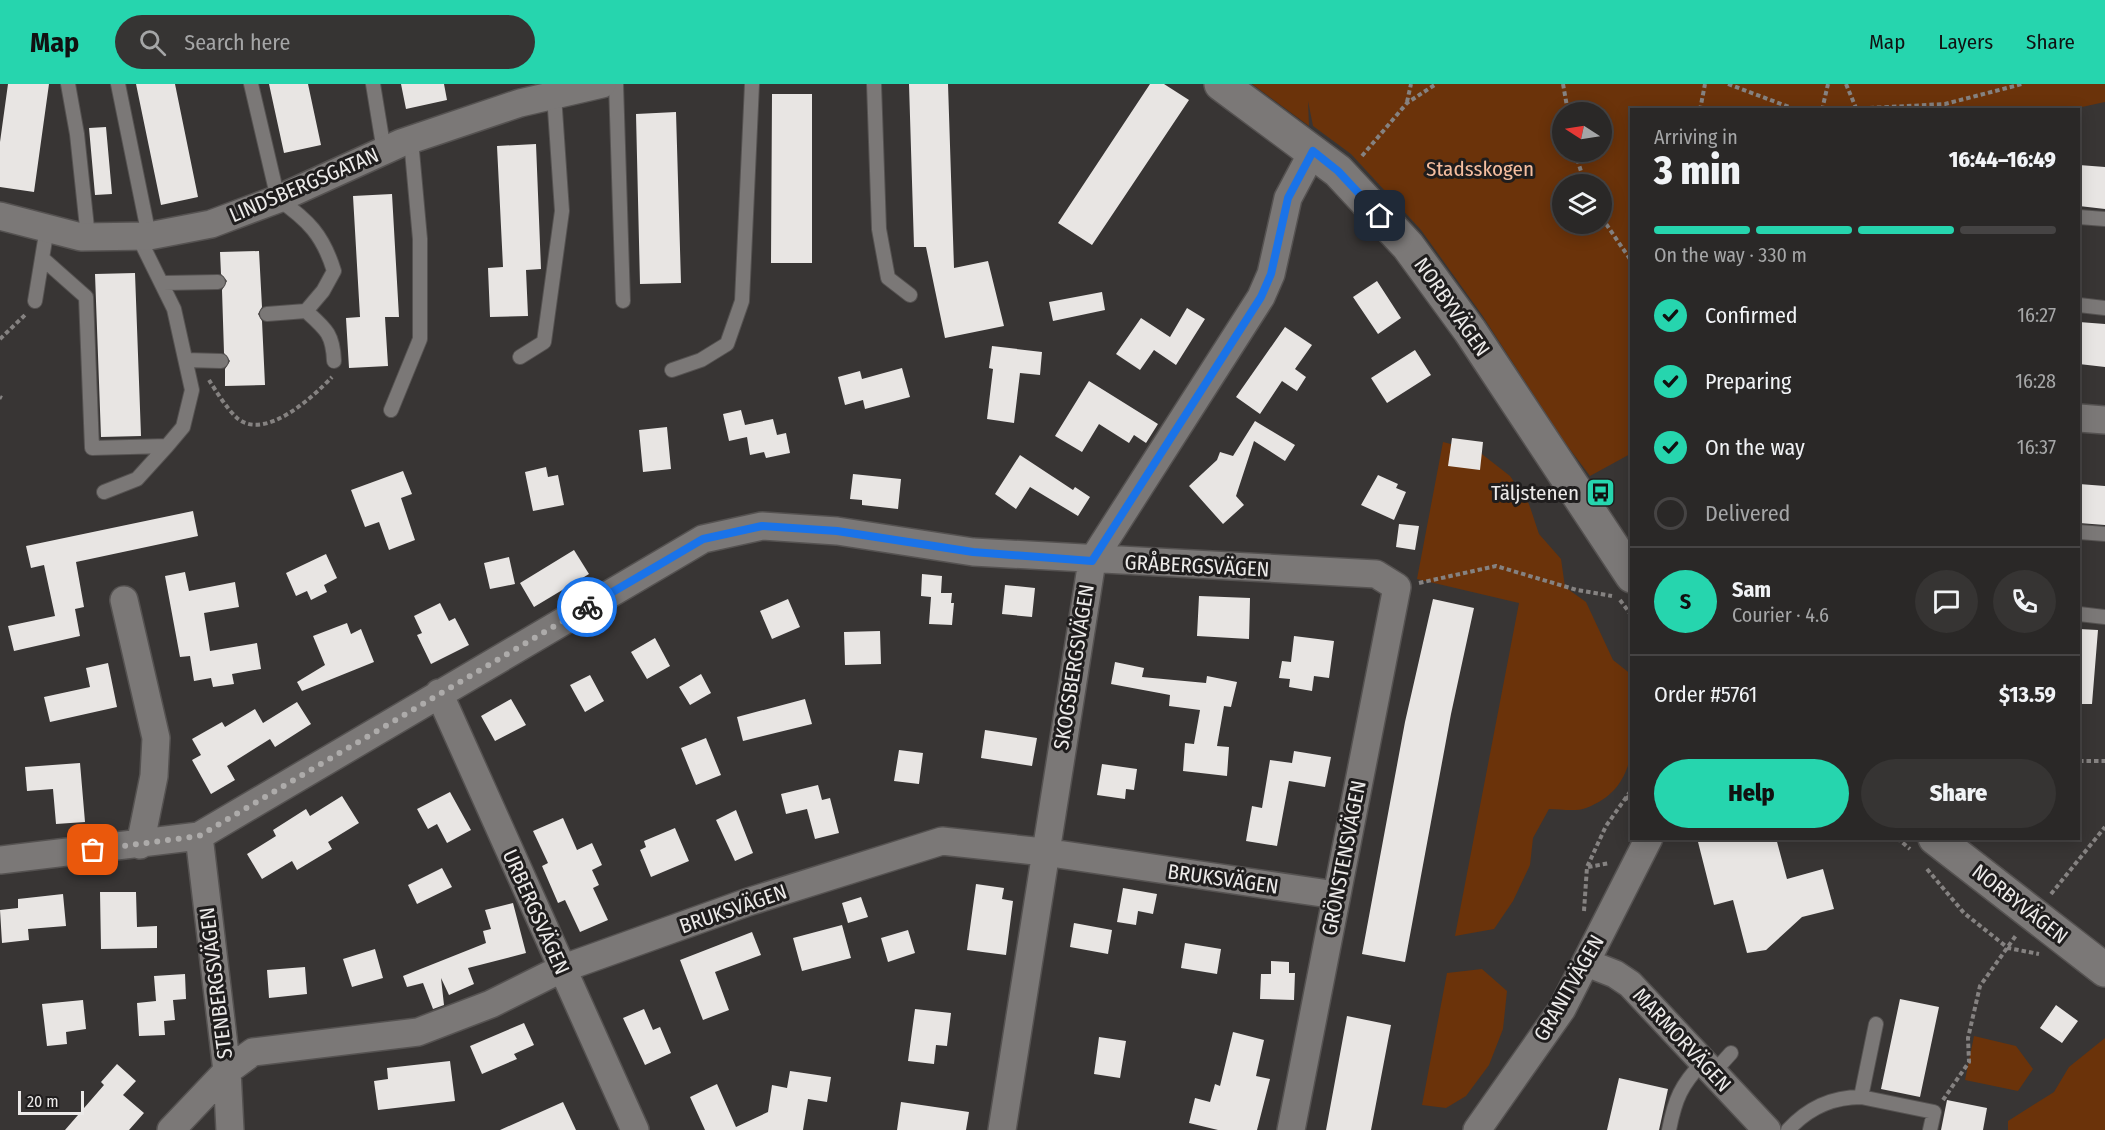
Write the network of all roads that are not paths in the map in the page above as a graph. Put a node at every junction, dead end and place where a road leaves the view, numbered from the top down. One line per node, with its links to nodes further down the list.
1 (68, 84): 20 (lane)
2 (118, 84): 19 (lane)
3 (251, 84): 14 (lane)
4 (373, 84): 12 (lane)
5 (602, 84): 10 (street, LINDSBERGSGATAN)
6 (616, 84): 26 (lane)
7 (752, 84): 35 (lane)
8 (874, 84): 24 (lane)
9 (1221, 84): 13 (street, NORBYVÄGEN)
10 (554, 95): 11 (street, LINDSBERGSGATAN); 31 (lane)
11 (411, 140): 12 (street, LINDSBERGSGATAN); 36 (lane)
12 (384, 151): 14 (street, LINDSBERGSGATAN)
13 (1313, 151): 43 (street, SKOGSBERGSVÄGEN); 45 (street, NORBYVÄGEN)
14 (278, 199): 19 (street, LINDSBERGSGATAN); 29 (lane)
15 (0, 216): 18 (street, LINDSBERGSGATAN)
16 (2080, 217): 17 (lane)
17 (2105, 219)
18 (47, 228): 20 (street, LINDSBERGSGATAN); 21 (lane)
19 (143, 236): 20 (street, LINDSBERGSGATAN); 23 (lane)
20 (88, 237)
21 (42, 258): 25 (lane); 39 (lane)
22 (218, 282): 23 (lane)
23 (163, 283): 32 (lane)
24 (910, 295)
25 (35, 301)
26 (623, 301)
27 (2080, 305): 28 (lane)
28 (2105, 308)
29 (306, 311): 30 (lane); 34 (lane)
30 (267, 314)
31 (520, 357)
32 (192, 360): 33 (lane); 39 (lane)
33 (220, 361)
34 (334, 361)
35 (672, 370)
36 (391, 410)
37 (2080, 418): 38 (street)
38 (2105, 420)
39 (167, 446): 40 (lane)
40 (104, 492)
41 (2080, 532): 42 (lane)
42 (2105, 534)
43 (1092, 561): 44 (street, GRÅBERGSVÄGEN); 49 (street, GRÅBERGSVÄGEN); 53 (street, SKOGSBERGSVÄGEN)
44 (1397, 587): 56 (street, GRÖNSTENSVÄGEN)
45 (1620, 587)
46 (124, 600): 52 (street)
47 (2080, 614): 48 (lane)
48 (2105, 617)
49 (439, 693): 50 (street, GRÅBERGSVÄGEN); 58 (street, URBERGSVÄGEN)
50 (199, 836): 52 (street, GRÅBERGSVÄGEN); 63 (street, STENBERGSVÄGEN)
51 (1649, 840): 57 (street, GRANITVÄGEN)
52 (140, 845): 55 (street, GRÅBERGSVÄGEN)
53 (1044, 852): 56 (street, BRUKSVÄGEN); 58 (street, BRUKSVÄGEN); 68 (street, SKOGSBERGSVÄGEN)
54 (1926, 855): 59 (street, NORBYVÄGEN)
55 (0, 860)
56 (1336, 895): 69 (street, GRÖNSTENSVÄGEN)
57 (1587, 963): 62 (street, MARMORVÄGEN); 70 (street, GRANITVÄGEN)
58 (561, 969): 63 (street, BRUKSVÄGEN); 67 (street, URBERGSVÄGEN)
59 (2105, 970)
60 (1876, 1024): 64 (lane)
61 (1731, 1053): 62 (lane)
62 (1708, 1068): 71 (lane); 72 (street, MARMORVÄGEN)
63 (227, 1071): 65 (street, BRUKSVÄGEN); 66 (street, STENBERGSVÄGEN)
64 (1861, 1097): 73 (lane); 74 (lane)
65 (171, 1130)
66 (230, 1130)
67 (635, 1130)
68 (1002, 1130)
69 (1291, 1130)
70 (1477, 1130)
71 (1669, 1130)
72 (1767, 1130)
73 (1788, 1130)
74 (1930, 1130)

